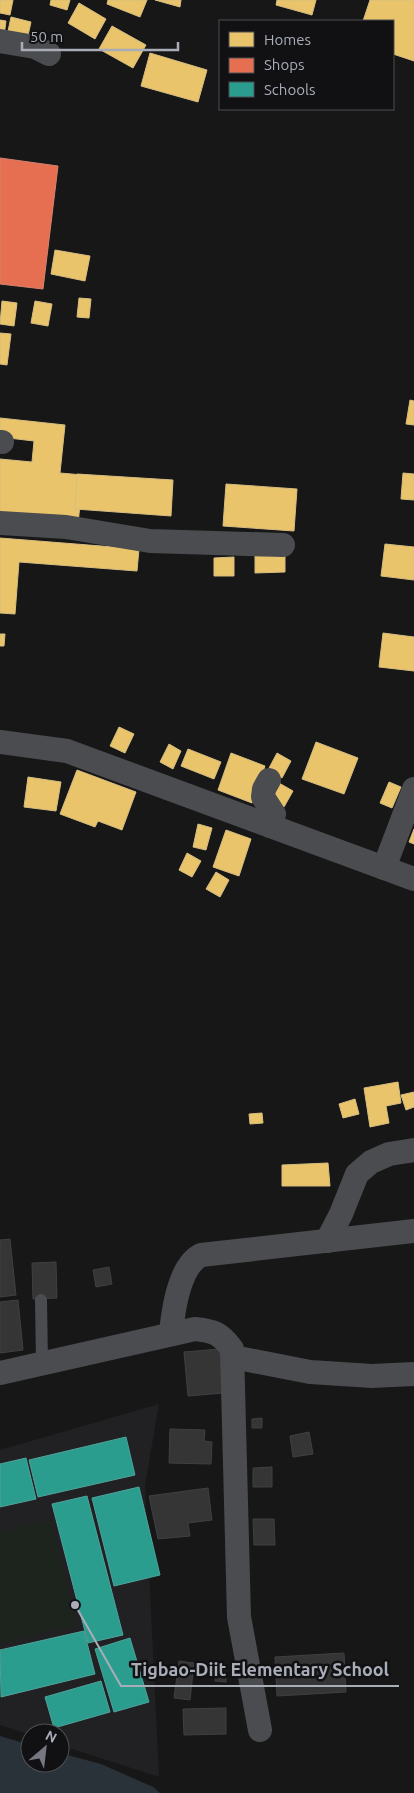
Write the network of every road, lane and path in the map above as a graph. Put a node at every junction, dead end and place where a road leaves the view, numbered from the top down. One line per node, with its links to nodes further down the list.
1 (0, 41): 2 (street)
2 (49, 54)
3 (0, 523): 4 (street)
4 (283, 545)
5 (0, 742): 8 (street)
6 (269, 780): 8 (street)
7 (414, 789): 9 (street)
8 (270, 826): 9 (street)
9 (384, 868): 10 (street)
10 (414, 880)
11 (414, 1150): 13 (street)
12 (414, 1231): 13 (street)
13 (328, 1241): 15 (street)
14 (41, 1300): 17 (lane)
15 (171, 1334): 16 (street); 17 (street)
16 (233, 1357): 19 (street); 20 (street)
17 (42, 1364): 18 (street)
18 (0, 1373)
19 (414, 1374)
20 (260, 1730)

